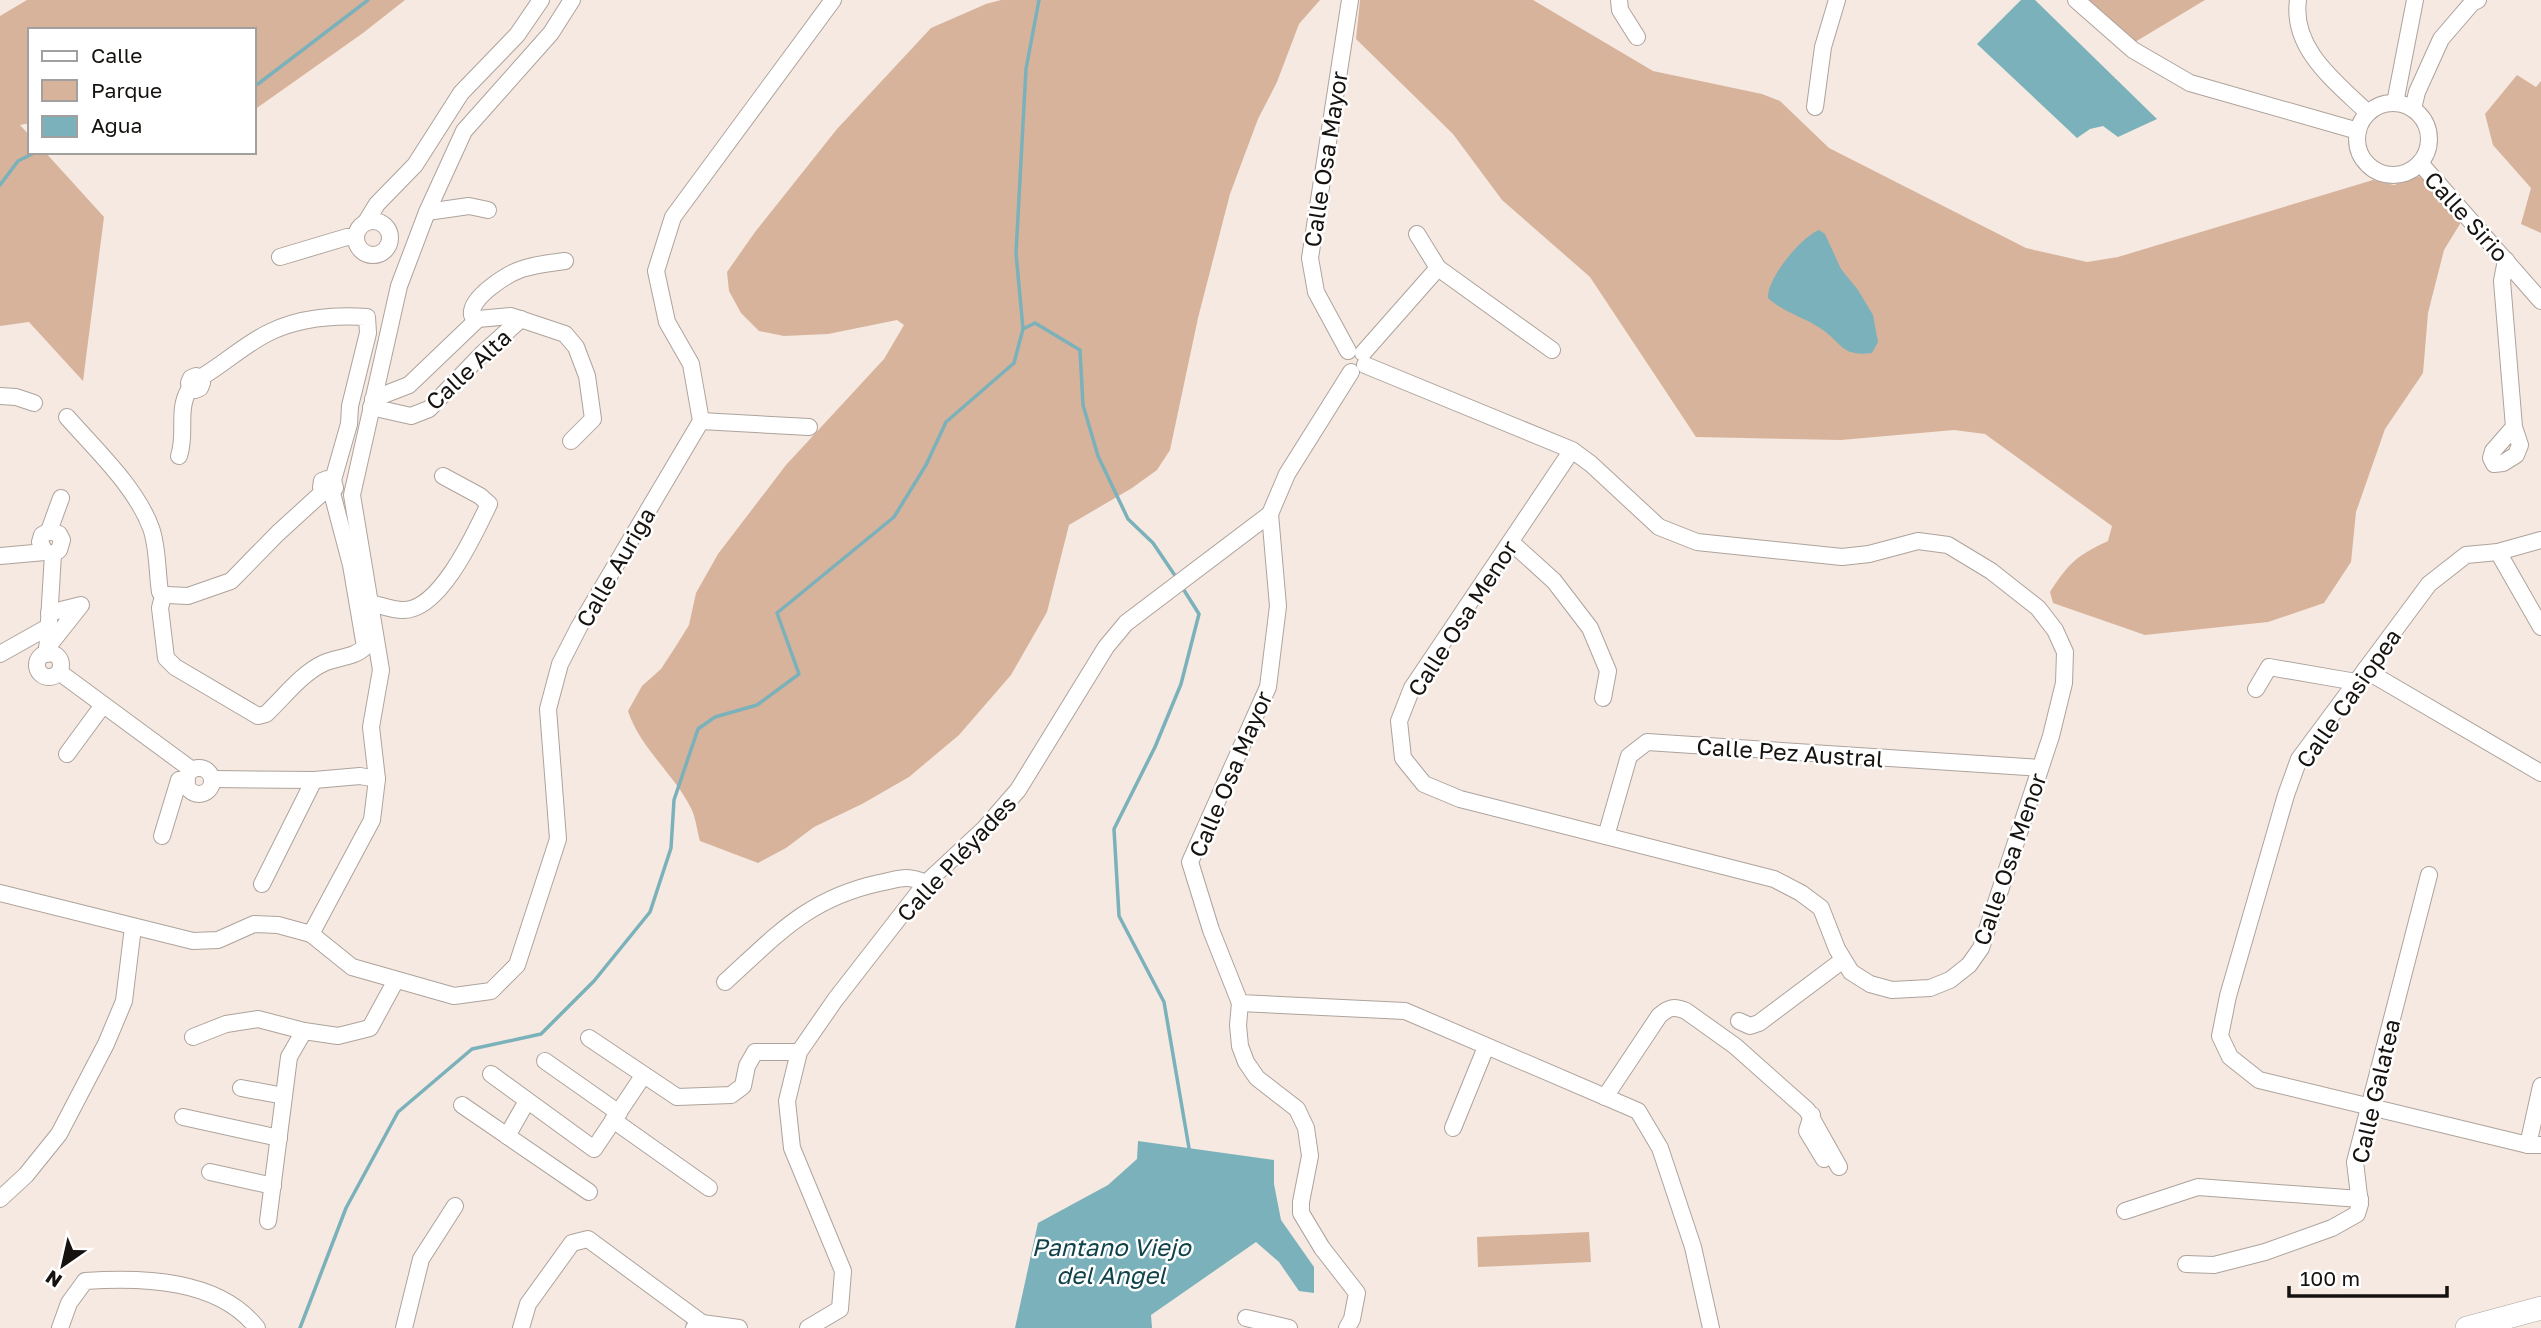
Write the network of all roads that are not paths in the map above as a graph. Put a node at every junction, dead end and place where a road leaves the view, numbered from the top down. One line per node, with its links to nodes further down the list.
1 (541, 0): 20 (street)
2 (572, 0): 19 (street)
3 (833, 0): 38 (street)
4 (1350, 0): 33 (street, Calle Osa Mayor)
5 (1619, 0): 11 (street)
6 (1837, 0): 13 (street)
7 (2076, 0): 16 (street)
8 (2298, 0): 15 (street)
9 (2415, 0): 12 (street)
10 (2478, 0): 14 (street)
11 (1637, 37)
12 (2395, 103): 14 (street); 15 (street)
13 (1815, 107)
14 (2413, 109): 17 (street)
15 (2368, 113): 16 (street)
16 (2358, 131): 17 (street)
17 (2420, 163): 26 (street, Calle Sirio)
18 (488, 210): 19 (street)
19 (427, 212): 24 (street)
20 (366, 222): 22 (street); 23 (street)
21 (1417, 234): 28 (street)
22 (356, 238): 23 (street); 25 (street)
23 (389, 244): 24 (street)
24 (413, 250): 36 (street)
25 (280, 257)
26 (2506, 260): 29 (street, Calle Sirio); 40 (street)
27 (565, 261): 30 (street)
28 (1438, 268): 32 (street); 33 (street)
29 (2541, 300)
30 (478, 319): 31 (street); 36 (street)
31 (521, 319): 36 (street, Calle Alta); 41 (street)
32 (1552, 350)
33 (1357, 360): 42 (street, Calle Osa Menor); 48 (street, Calle Osa Mayor)
34 (0, 396): 35 (street)
35 (34, 403)
36 (372, 403): 46 (street)
37 (67, 417): 54 (street)
38 (701, 421): 39 (street); 79 (street, Calle Auriga)
39 (809, 427)
40 (2514, 427)
41 (571, 441)
42 (1572, 450): 50 (street, Calle Osa Menor); 65 (street, Calle Osa Menor)
43 (179, 456): 45 (street)
44 (443, 476): 55 (street)
45 (331, 488): 46 (street); 54 (street); 54 (street)
46 (353, 490): 55 (street)
47 (61, 498): 52 (street)
48 (1270, 514): 73 (street, Calle Pléyades); 81 (street, Calle Osa Mayor)
49 (2541, 540): 51 (street, Calle Casiopea)
50 (1510, 542): 62 (street); 71 (street, Calle Osa Menor)
51 (2498, 552): 57 (street); 60 (street, Calle Casiopea)
52 (49, 553): 53 (street); 56 (street)
53 (0, 556)
54 (163, 596)
55 (370, 603): 68 (street)
56 (49, 620): 58 (street); 58 (street); 59 (street)
57 (2541, 627)
58 (47, 651): 63 (street)
59 (0, 654)
60 (2361, 676): 61 (street); 66 (street); 97 (street, Calle Casiopea)
61 (2256, 689)
62 (1603, 698)
63 (103, 705): 64 (street); 67 (street)
64 (67, 754)
65 (2040, 768): 71 (street, Calle Pez Austral); 78 (street, Calle Osa Menor)
66 (2541, 773)
67 (189, 775): 69 (street); 70 (street)
68 (376, 779): 69 (street); 77 (street)
69 (313, 780): 74 (street)
70 (162, 836)
71 (1606, 836): 78 (street, Calle Osa Menor)
72 (2429, 875): 97 (street, Calle Galatea)
73 (926, 883): 80 (street); 87 (street, Calle Pléyades)
74 (262, 884)
75 (0, 893): 76 (street)
76 (133, 927): 77 (street); 109 (street)
77 (311, 934): 79 (street, Calle Auriga)
78 (1843, 960): 82 (street)
79 (396, 980): 83 (street)
80 (725, 982)
81 (1240, 1003): 86 (street); 125 (street)
82 (1740, 1021)
83 (304, 1031): 84 (street); 93 (street)
84 (193, 1037)
85 (589, 1038): 90 (street)
86 (1486, 1047): 94 (street); 100 (street)
87 (799, 1052): 90 (street); 123 (street, Calle Pléyades)
88 (545, 1061): 98 (street)
89 (491, 1074): 95 (street)
90 (643, 1076): 98 (street)
91 (2541, 1086): 103 (street)
92 (242, 1088): 93 (street)
93 (284, 1096): 102 (street)
94 (1605, 1097): 104 (street); 126 (street)
95 (527, 1101): 98 (street); 101 (street)
96 (462, 1104): 101 (street)
97 (2368, 1106): 103 (street); 110 (street, Calle Galatea)
98 (616, 1116): 107 (street)
99 (183, 1117): 102 (street)
100 (1452, 1128)
101 (507, 1136): 108 (street)
102 (279, 1138): 106 (street)
103 (2535, 1145)
104 (1838, 1164)
105 (210, 1172): 106 (street)
106 (272, 1186): 113 (street)
107 (709, 1188)
108 (589, 1192)
109 (0, 1199)
110 (2360, 1199): 112 (street); 114 (street)
111 (455, 1206): 120 (street)
112 (2125, 1211)
113 (268, 1221)
114 (2186, 1264)
115 (2541, 1308): 127 (highway)
116 (1246, 1318): 124 (street)
117 (697, 1326): 121 (street); 122 (street)
118 (60, 1328): 119 (street)
119 (257, 1328)
120 (404, 1328)
121 (521, 1328)
122 (739, 1328)
123 (808, 1328)
124 (1289, 1328)
125 (1347, 1328)
126 (1711, 1328)
127 (2467, 1328)

